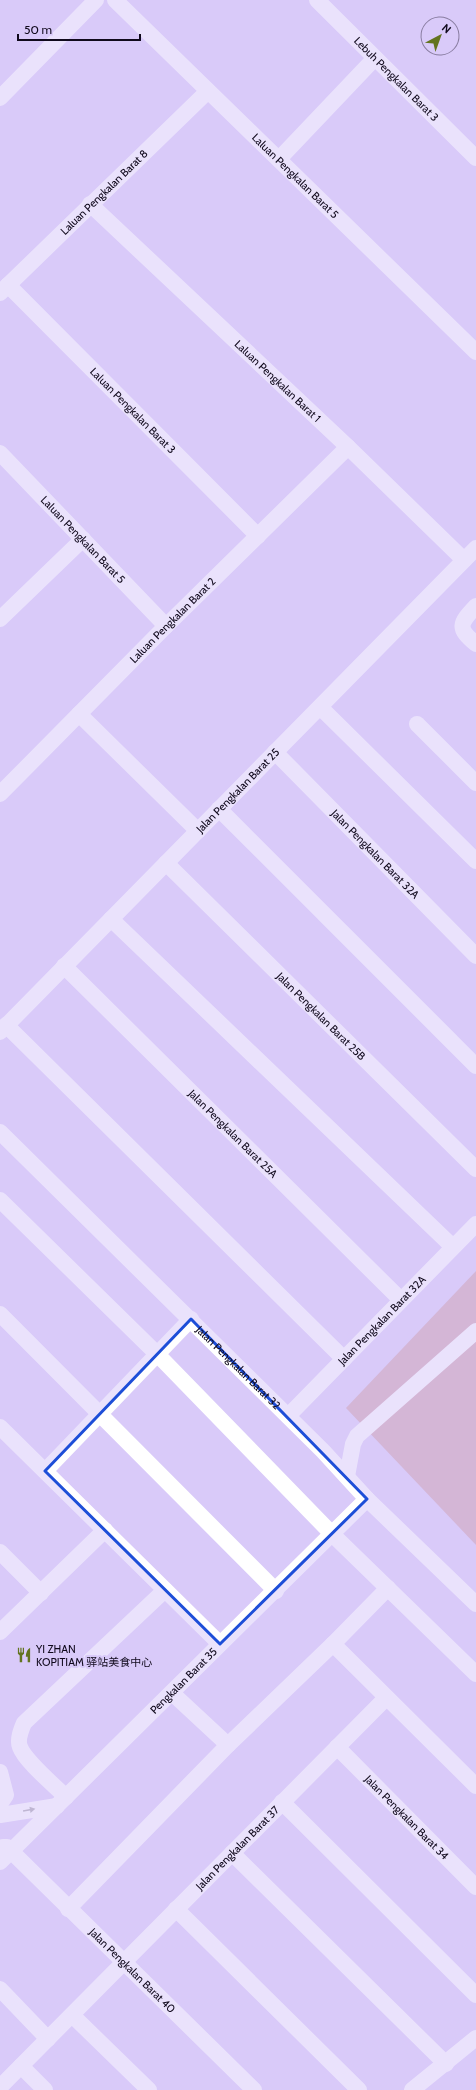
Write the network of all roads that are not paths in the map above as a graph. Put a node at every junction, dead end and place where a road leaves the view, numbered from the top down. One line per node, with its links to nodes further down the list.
1 (96, 0): 6 (street)
2 (115, 0): 5 (street, Laluan Pengkalan Barat 5)
3 (317, 0): 4 (street, Lebuh Pengkalan Barat 3)
4 (375, 58): 7 (street, Lebuh Pengkalan Barat 3); 8 (street)
5 (208, 91): 8 (street, Laluan Pengkalan Barat 5); 9 (street, Laluan Pengkalan Barat 8)
6 (0, 98)
7 (476, 158)
8 (279, 159): 11 (street, Laluan Pengkalan Barat 5)
9 (90, 204): 10 (street, Laluan Pengkalan Barat 8); 12 (street, Laluan Pengkalan Barat 1)
10 (4, 289): 14 (street, Laluan Pengkalan Barat 3)
11 (476, 352)
12 (348, 447): 14 (street, Laluan Pengkalan Barat 2); 17 (street, Laluan Pengkalan Barat 1)
13 (0, 453): 15 (street, Laluan Pengkalan Barat 5)
14 (258, 536): 20 (street, Laluan Pengkalan Barat 2)
15 (83, 539): 19 (street); 20 (street, Laluan Pengkalan Barat 5)
16 (476, 548): 17 (street, Jalan Pengkalan Barat 25)
17 (464, 560): 22 (street, Jalan Pengkalan Barat 25)
18 (476, 606): 21 (street)
19 (0, 619)
20 (166, 626): 23 (street, Laluan Pengkalan Barat 2)
21 (476, 644)
22 (320, 707): 25 (street, Jalan Pengkalan Barat 25); 30 (street)
23 (79, 714): 27 (street, Laluan Pengkalan Barat 2); 29 (street)
24 (417, 724): 26 (street)
25 (276, 752): 28 (street, Jalan Pengkalan Barat 25); 33 (street, Jalan Pengkalan Barat 32A)
26 (476, 783)
27 (0, 794)
28 (219, 809): 29 (street, Jalan Pengkalan Barat 25); 36 (street)
29 (198, 831): 31 (street, Jalan Pengkalan Barat 25)
30 (476, 861)
31 (166, 863): 32 (street, Jalan Pengkalan Barat 25); 38 (street, Jalan Pengkalan Barat 25B)
32 (111, 918): 34 (street, Jalan Pengkalan Barat 25); 41 (street)
33 (476, 956)
34 (64, 966): 35 (street, Jalan Pengkalan Barat 25); 42 (street, Jalan Pengkalan Barat 25A)
35 (3, 1028): 47 (street)
36 (476, 1066)
37 (0, 1132): 44 (street, Jalan Pengkalan Barat 32)
38 (476, 1169)
39 (0, 1200): 46 (street)
40 (476, 1224): 41 (street, Jalan Pengkalan Barat 32A)
41 (453, 1247): 42 (street, Jalan Pengkalan Barat 32A)
42 (401, 1300): 47 (street, Jalan Pengkalan Barat 32A)
43 (0, 1314): 48 (street)
44 (191, 1319): 46 (street); 49 (street, Jalan Pengkalan Barat 32)
45 (476, 1331): 52 (street)
46 (157, 1354): 48 (street); 55 (street)
47 (344, 1359): 49 (street, Jalan Pengkalan Barat 32A)
48 (101, 1413): 51 (street); 59 (street)
49 (288, 1416): 52 (street, Jalan Pengkalan Barat 32)
50 (0, 1427): 51 (street)
51 (45, 1471): 54 (street)
52 (347, 1476): 53 (street, Jalan Pengkalan Barat 32)
53 (367, 1499): 55 (street, Pengkalan Barat 35); 61 (street, Jalan Pengkalan Barat 32)
54 (105, 1530): 58 (street); 60 (street)
55 (332, 1534): 57 (street); 59 (street, Pengkalan Barat 35)
56 (0, 1552): 60 (street)
57 (388, 1588): 64 (street); 65 (street)
58 (165, 1590): 63 (street); 72 (street)
59 (276, 1591): 63 (street, Pengkalan Barat 35)
60 (41, 1593): 62 (street)
61 (476, 1604)
62 (0, 1632)
63 (220, 1644): 66 (street, Pengkalan Barat 35)
64 (333, 1644): 67 (street); 68 (street)
65 (476, 1674)
66 (172, 1693): 68 (street); 72 (street, Pengkalan Barat 35)
67 (386, 1698): 69 (street, Jalan Pengkalan Barat 37); 71 (street)
68 (228, 1745): 79 (street)
69 (337, 1747): 73 (street, Jalan Pengkalan Barat 37); 78 (street, Jalan Pengkalan Barat 34)
70 (0, 1772): 74 (street)
71 (476, 1786)
72 (62, 1801): 75 (street, one-way to 72); 77 (street, Pengkalan Barat 35)
73 (282, 1802): 76 (street, Jalan Pengkalan Barat 37); 83 (street)
74 (0, 1804)
75 (0, 1815)
76 (232, 1853): 80 (street, Jalan Pengkalan Barat 37); 87 (street)
77 (4, 1854): 79 (street, Jalan Pengkalan Barat 40)
78 (476, 1887)
79 (68, 1909): 81 (street, Jalan Pengkalan Barat 40)
80 (176, 1910): 81 (street, Jalan Pengkalan Barat 37); 93 (street)
81 (123, 1963): 84 (street, Jalan Pengkalan Barat 37); 92 (street, Jalan Pengkalan Barat 40)
82 (0, 1989): 86 (street)
83 (476, 1996)
84 (72, 2015): 86 (street, Jalan Pengkalan Barat 37); 91 (street)
85 (476, 2038): 87 (street)
86 (48, 2039): 88 (street, Jalan Pengkalan Barat 37)
87 (446, 2064): 94 (street)
88 (21, 2066): 89 (street, Jalan Pengkalan Barat 37); 90 (street)
89 (0, 2087)
90 (45, 2090)
91 (149, 2090)
92 (254, 2090)
93 (359, 2090)
94 (412, 2090)

